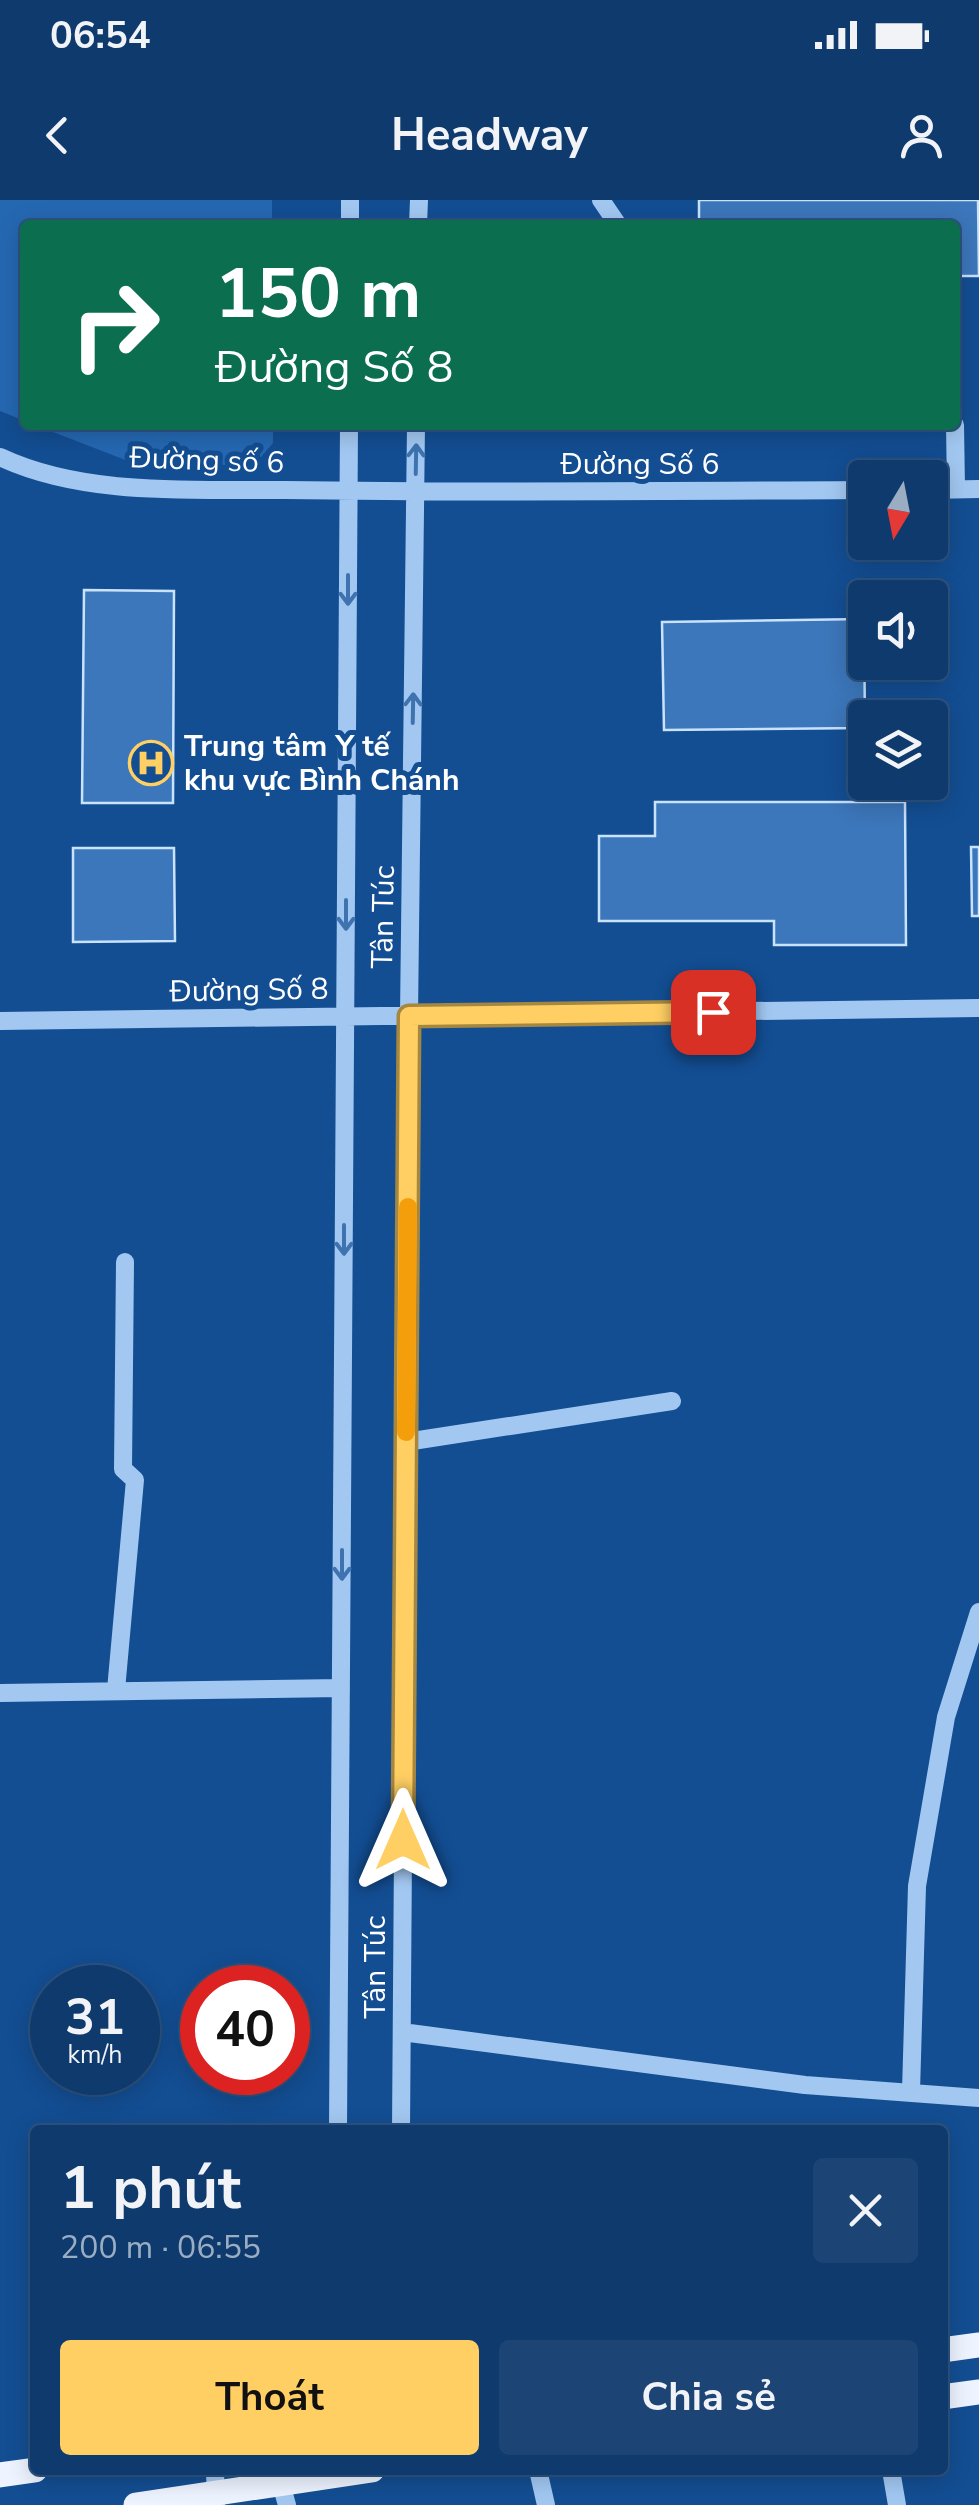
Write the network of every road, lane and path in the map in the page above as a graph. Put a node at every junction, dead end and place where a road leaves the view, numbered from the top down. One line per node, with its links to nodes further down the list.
1 (349, 430): 9 (street, Tân Túc)
2 (416, 430): 10 (street, Tân Túc, one-way to 2)
3 (955, 430): 8 (street)
4 (0, 457): 9 (street, Đường số 6)
5 (979, 489): 8 (street)
6 (848, 490): 10 (street, Đường Số 6)
7 (948, 490): 8 (street)
8 (956, 490)
9 (349, 492): 10 (street, Đường số 6); 12 (street, Tân Túc, one-way to 12)
10 (416, 493): 13 (street, Tân Túc, one-way to 10)
11 (979, 1008): 13 (street, Đường Số 8)
12 (345, 1016): 13 (street, Đường Số 8); 14 (street, Đường Số 8); 19 (street, Tân Túc, one-way to 19)
13 (409, 1016): 17 (street, Tân Túc)
14 (0, 1021)
15 (126, 1262): 20 (street)
16 (672, 1401): 17 (street)
17 (406, 1442): 22 (street, Tân Túc)
18 (979, 1612): 23 (street)
19 (341, 1688): 20 (street); 25 (street, Tân Túc)
20 (116, 1690): 21 (street)
21 (0, 1693)
22 (402, 2032): 23 (street); 26 (street, Tân Túc)
23 (911, 2091): 24 (street)
24 (979, 2098)
25 (338, 2125)
26 (401, 2125)
27 (979, 2346): 28 (main road)
28 (948, 2349)
29 (979, 2392): 30 (main road)
30 (948, 2396)
31 (30, 2471): 32 (main road)
32 (0, 2474)
33 (327, 2475): 36 (main road)
34 (539, 2475): 39 (street)
35 (891, 2475): 40 (street)
36 (281, 2487): 37 (main road)
37 (216, 2489): 38 (main road)
38 (136, 2505)
39 (546, 2505)
40 (897, 2505)

